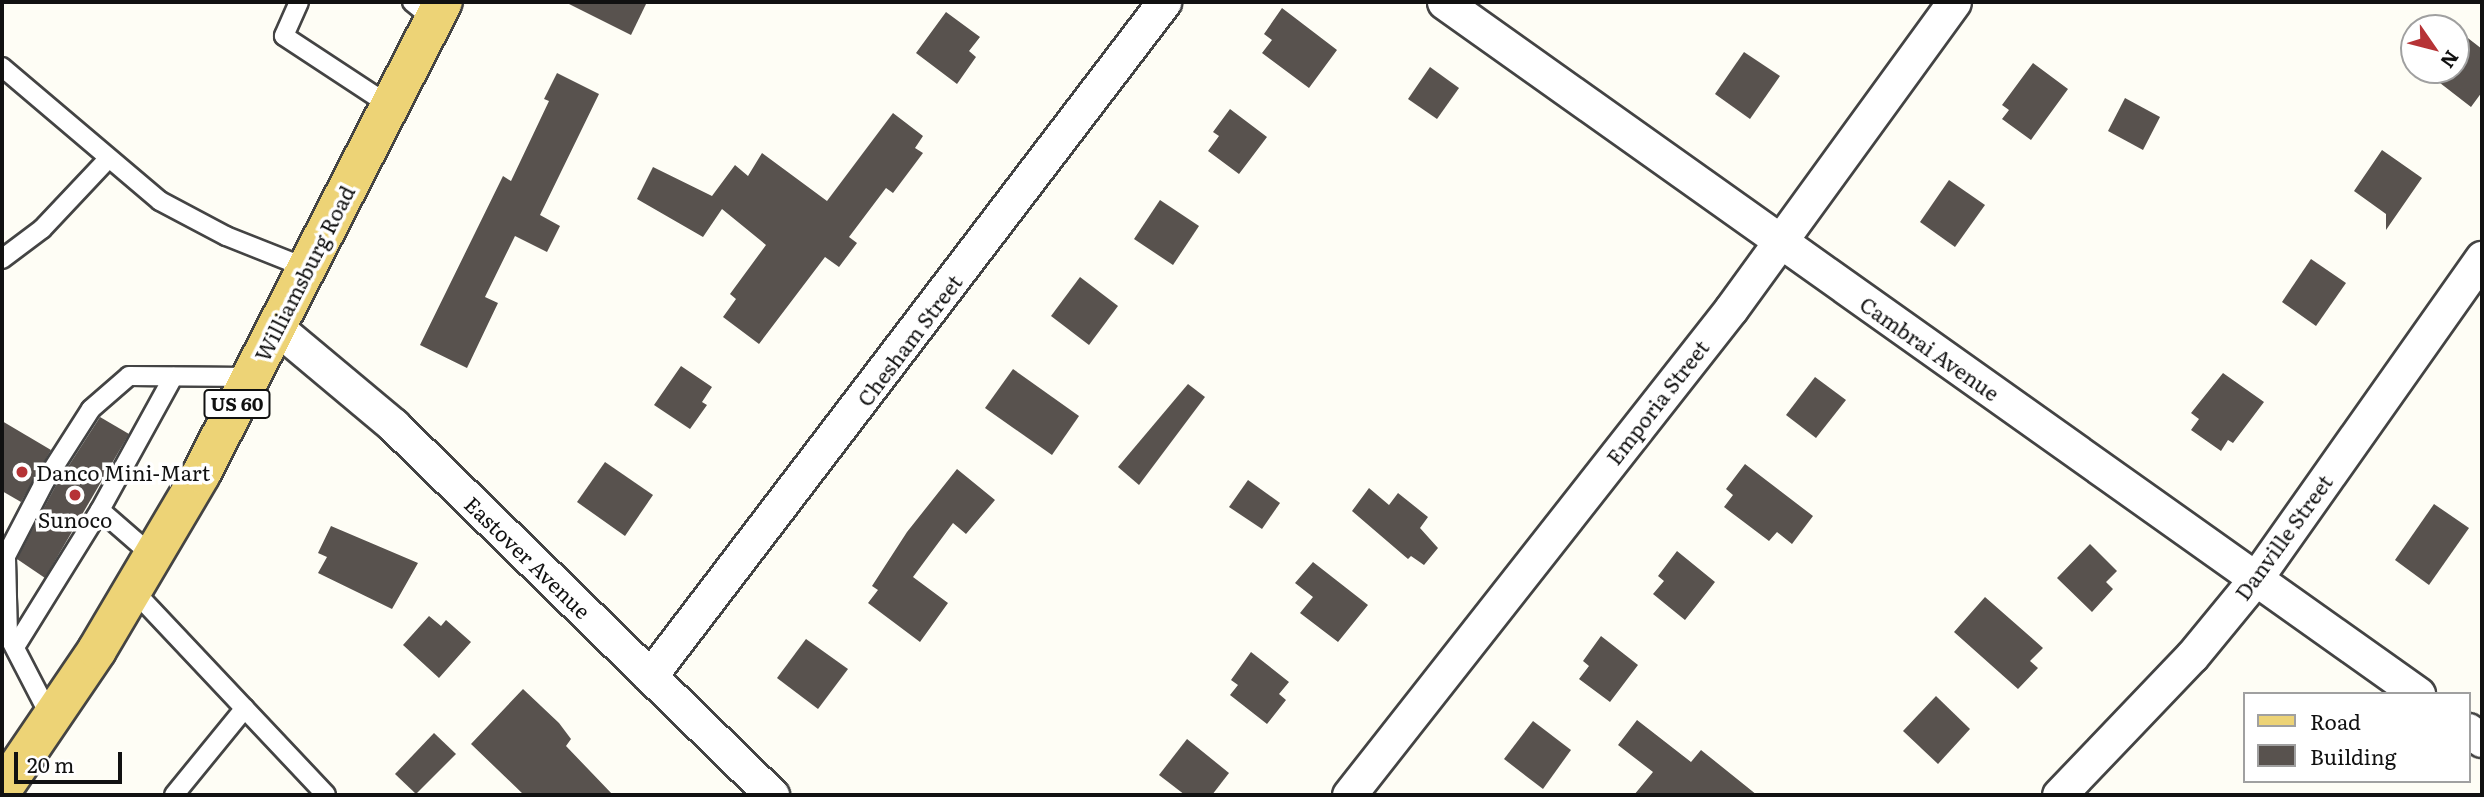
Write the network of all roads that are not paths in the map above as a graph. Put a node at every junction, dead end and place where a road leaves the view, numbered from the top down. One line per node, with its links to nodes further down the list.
1 (299, 2): 7 (lane)
2 (1164, 2): 21 (street, Chesham Street)
3 (1444, 2): 9 (street, Cambrai Avenue)
4 (1954, 2): 9 (street, Emporia Street)
5 (430, 8): 7 (main road, Williamsburg Road / US 60)
6 (2, 67): 8 (lane)
7 (389, 105): 12 (main road, Williamsburg Road / US 60)
8 (107, 160): 11 (lane); 12 (lane)
9 (1780, 242): 18 (street, Cambrai Avenue); 29 (street, Emporia Street)
10 (2482, 258): 18 (street, Danville Street)
11 (2, 259)
12 (307, 268): 13 (main road, Williamsburg Road / US 60)
13 (276, 327): 15 (main road, Williamsburg Road / US 60); 21 (street, Eastover Avenue)
14 (173, 377): 15 (lane); 16 (lane); 20 (lane)
15 (251, 377): 17 (main road, Williamsburg Road / US 60)
16 (100, 510): 17 (lane); 20 (lane)
17 (153, 556): 19 (main road, Williamsburg Road / US 60)
18 (2256, 578): 22 (street, Cambrai Avenue); 30 (street, Danville Street)
19 (134, 591): 23 (lane); 24 (main road, Williamsburg Road / US 60)
20 (15, 647): 24 (lane)
21 (650, 676): 28 (street, Eastover Avenue)
22 (2415, 692)
23 (245, 708): 26 (lane); 27 (lane)
24 (51, 718): 25 (main road, Williamsburg Road / US 60)
25 (2, 790)
26 (174, 795)
27 (326, 795)
28 (772, 795)
29 (1349, 795)
30 (2059, 795)

